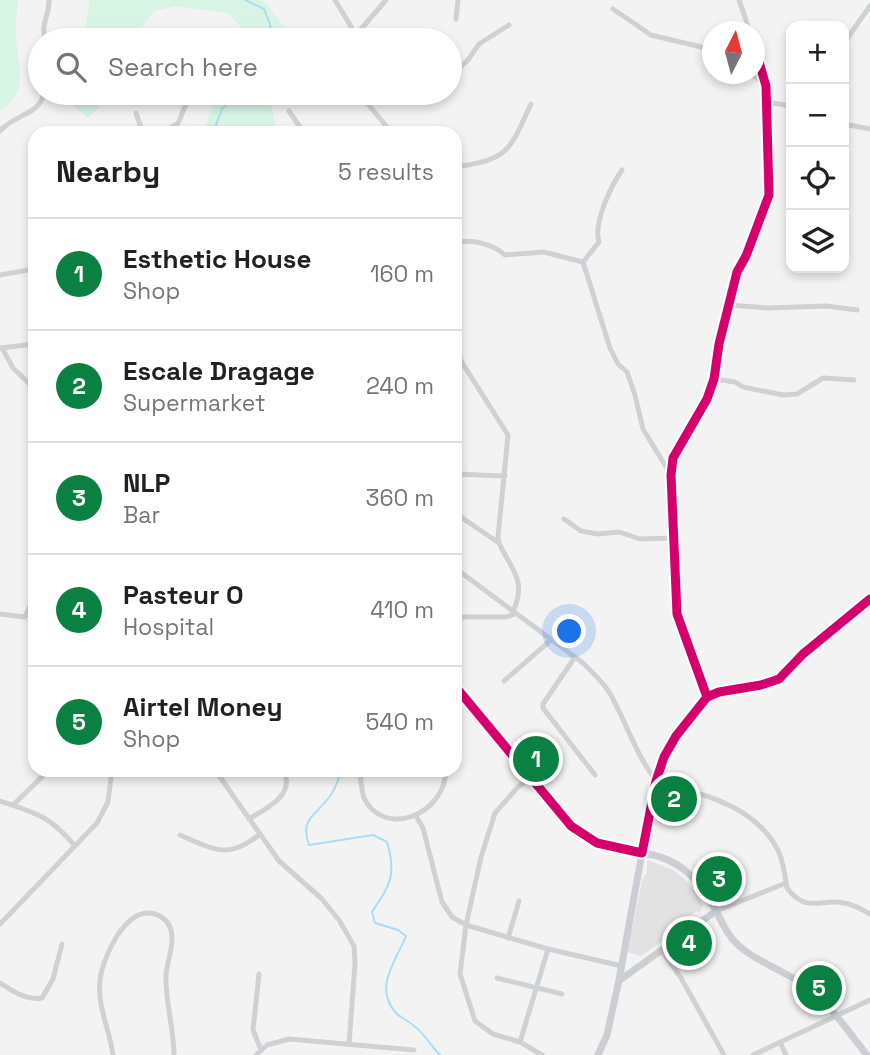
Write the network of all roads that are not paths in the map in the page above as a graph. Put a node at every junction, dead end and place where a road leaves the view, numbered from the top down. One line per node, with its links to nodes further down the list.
1 (49, 0): 11 (street)
2 (335, 0): 12 (street)
3 (386, 0): 13 (street)
4 (458, 0): 8 (street)
5 (739, 0): 9 (street)
6 (870, 6): 14 (street)
7 (613, 9): 15 (street)
8 (456, 19)
9 (746, 21)
10 (509, 25): 16 (street)
11 (44, 28)
12 (350, 28)
13 (364, 28)
14 (849, 36)
15 (702, 48)
16 (462, 65)
17 (765, 83): 19 (street)
18 (764, 84): 19 (street)
19 (766, 86): 20 (street)
20 (767, 102): 25 (street); 41 (street)
21 (531, 104): 35 (street)
22 (39, 105): 34 (street)
23 (186, 105): 30 (street)
24 (369, 105): 32 (street)
25 (786, 105)
26 (289, 111): 31 (street)
27 (136, 113): 29 (street)
28 (849, 125): 33 (street)
29 (141, 126)
30 (174, 126)
31 (299, 126)
32 (386, 126)
33 (870, 129)
34 (0, 131)
35 (462, 165)
36 (622, 170): 38 (street)
37 (462, 242): 38 (street)
38 (583, 262): 50 (street)
39 (28, 270): 40 (street)
40 (0, 275)
41 (729, 305): 42 (street); 46 (street)
42 (857, 310)
43 (28, 344): 44 (street)
44 (1, 348): 48 (street)
45 (462, 363): 51 (street)
46 (714, 379): 47 (street); 50 (street)
47 (854, 380)
48 (28, 382)
49 (462, 474): 51 (street)
50 (671, 475): 54 (street)
51 (505, 476): 55 (street)
52 (462, 518): 55 (street)
53 (564, 519): 54 (street)
54 (674, 538): 66 (street)
55 (499, 543): 59 (street)
56 (462, 573): 59 (street)
57 (870, 599): 66 (street)
58 (28, 610): 60 (street)
59 (514, 613): 61 (street); 62 (street)
60 (0, 614)
61 (462, 617)
62 (551, 640): 63 (street); 64 (street)
63 (575, 657): 67 (street); 75 (street)
64 (504, 681)
65 (462, 695): 74 (street)
66 (707, 697): 75 (street)
67 (595, 775)
68 (42, 777): 77 (street)
69 (111, 777): 82 (street)
70 (220, 777): 79 (street)
71 (286, 777): 79 (street)
72 (361, 777): 78 (street)
73 (444, 777): 78 (street)
74 (529, 779): 83 (street); 89 (street)
75 (656, 781): 83 (street); 84 (street)
76 (0, 801): 77 (street)
77 (13, 805): 82 (street)
78 (416, 816): 89 (street)
79 (248, 819): 80 (street)
80 (260, 834): 81 (street); 105 (street)
81 (180, 835)
82 (75, 846): 88 (street)
83 (642, 853): 86 (main road); 94 (main road)
84 (786, 883): 86 (street); 87 (street)
85 (519, 901): 90 (street)
86 (716, 911): 93 (main road); 102 (main road)
87 (870, 914)
88 (0, 924)
89 (466, 925): 90 (street); 103 (street)
90 (508, 938): 92 (street)
91 (62, 944): 98 (street)
92 (548, 949): 94 (street); 99 (street)
93 (662, 951): 97 (main road); 113 (street)
94 (622, 965): 97 (main road)
95 (259, 974): 106 (street)
96 (497, 978): 99 (street)
97 (619, 980): 112 (main road)
98 (0, 983)
99 (537, 986): 100 (street); 103 (street)
100 (562, 994)
101 (870, 1000): 102 (street)
102 (836, 1016): 104 (street); 116 (main road)
103 (520, 1042): 111 (street)
104 (780, 1042): 114 (street); 115 (street)
105 (349, 1044): 106 (street); 107 (street)
106 (261, 1049): 110 (street)
107 (414, 1050)
108 (113, 1055): 109 (street)
109 (174, 1055)
110 (256, 1055)
111 (542, 1055)
112 (598, 1055)
113 (724, 1055)
114 (753, 1055)
115 (786, 1055)
116 (867, 1055)

